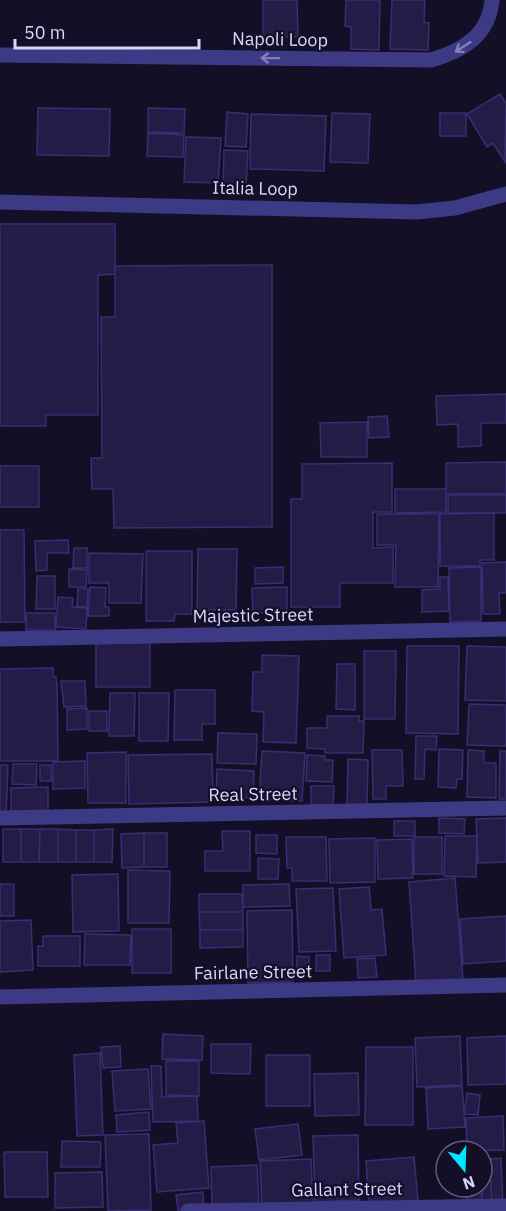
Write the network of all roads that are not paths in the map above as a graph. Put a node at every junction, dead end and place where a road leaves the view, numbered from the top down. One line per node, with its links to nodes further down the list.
1 (492, 0): 2 (street, Napoli Loop, one-way to 2)
2 (0, 55)
3 (506, 194): 4 (street, Italia Loop)
4 (0, 202)
5 (506, 629): 6 (street, Majestic Street)
6 (0, 639)
7 (506, 808): 8 (street, Real Street)
8 (0, 818)
9 (506, 985): 10 (street, Fairlane Street)
10 (0, 997)
11 (506, 1206): 12 (street, Gallant Street)
12 (188, 1211)

